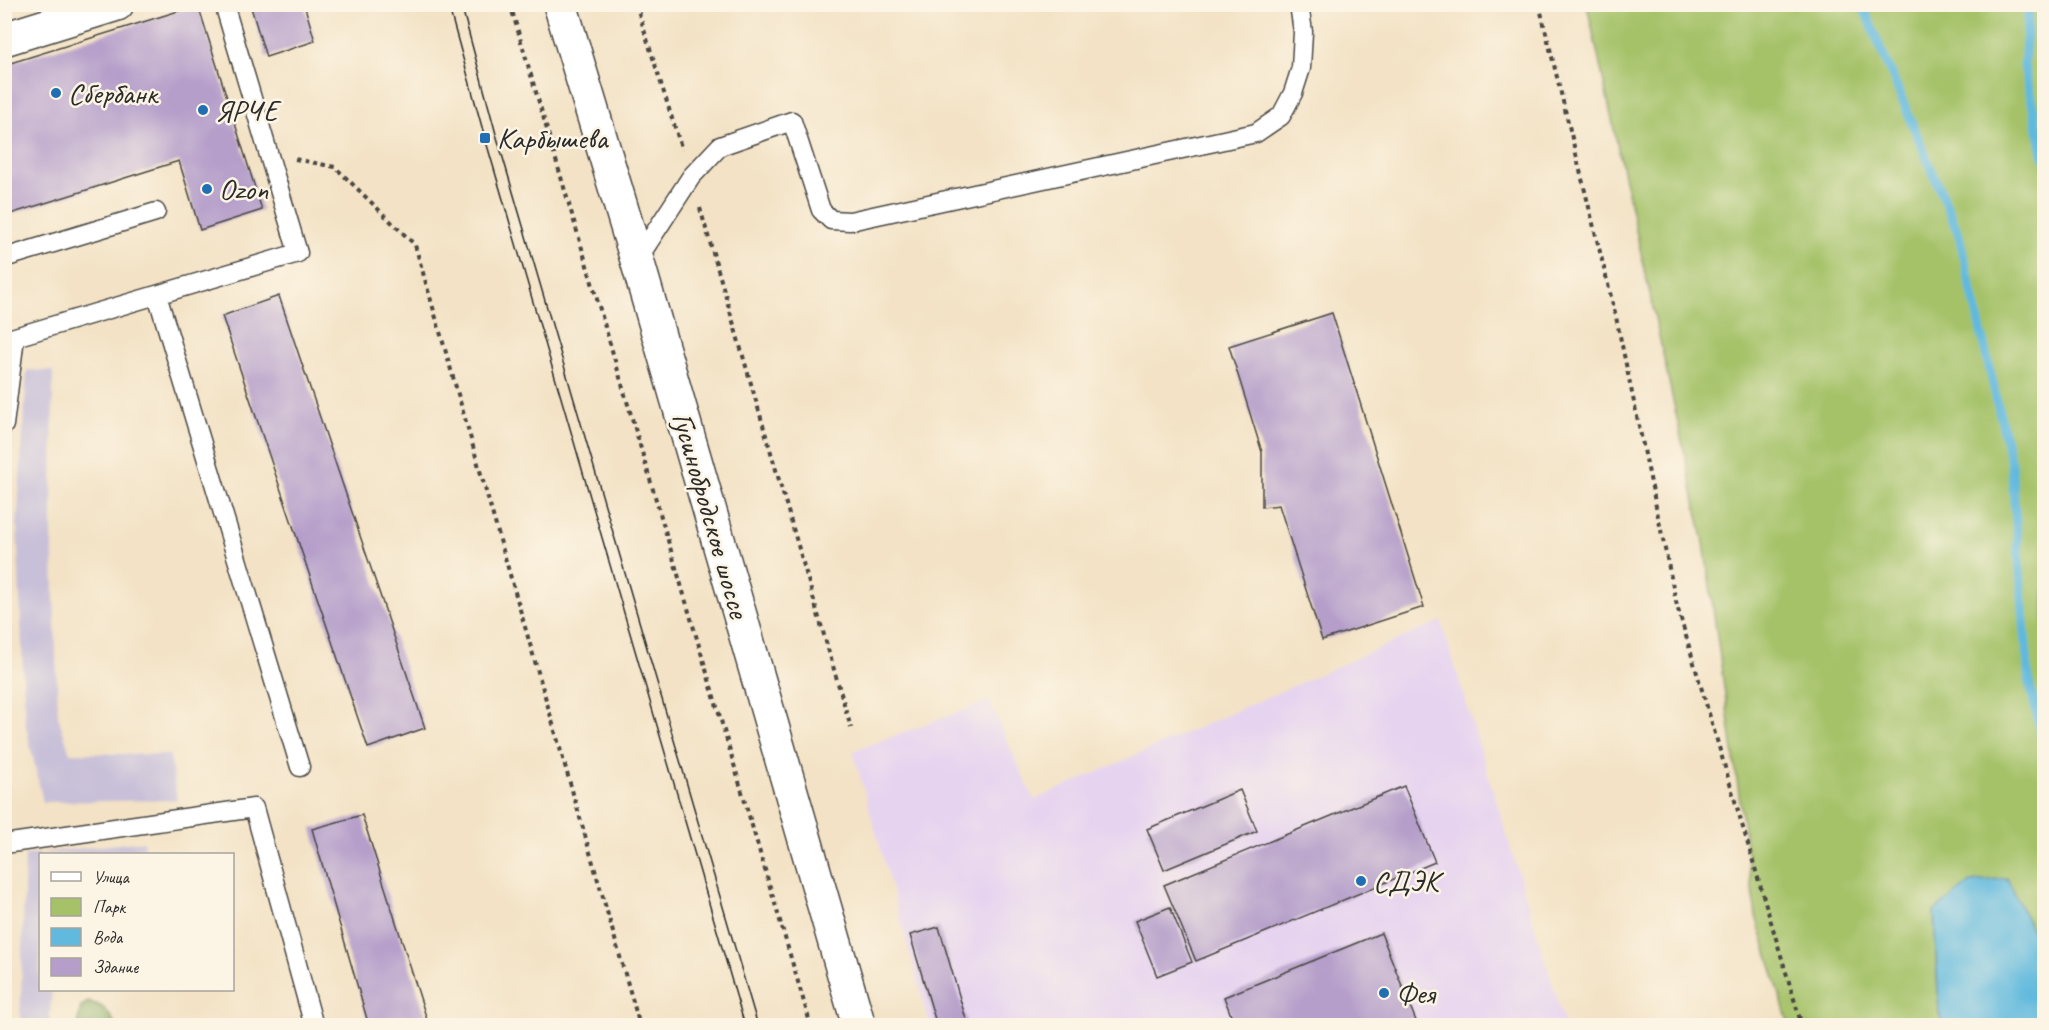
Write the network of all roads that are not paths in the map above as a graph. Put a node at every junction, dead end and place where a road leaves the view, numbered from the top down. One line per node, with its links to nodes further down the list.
1 (117, 4): 5 (main road)
2 (224, 4): 9 (lane)
3 (560, 4): 8 (main road, Гусинобродское шоссе)
4 (1299, 4): 8 (lane)
5 (4, 39)
6 (156, 212): 7 (lane)
7 (4, 258)
8 (637, 260): 15 (main road, Гусинобродское шоссе)
9 (157, 295): 10 (lane); 12 (lane)
10 (10, 339): 11 (lane)
11 (4, 425)
12 (300, 767)
13 (4, 844): 14 (lane)
14 (314, 1026)
15 (859, 1026)

